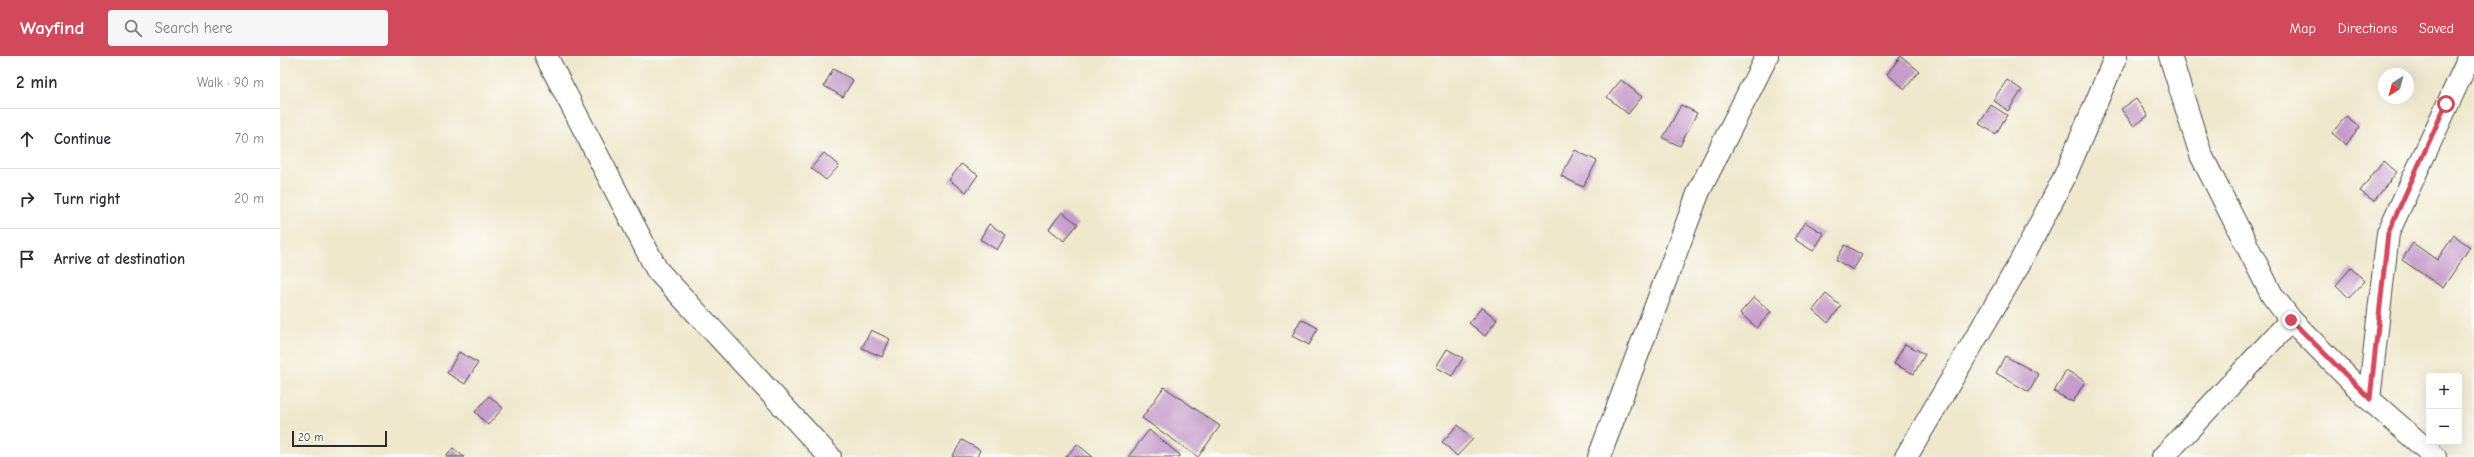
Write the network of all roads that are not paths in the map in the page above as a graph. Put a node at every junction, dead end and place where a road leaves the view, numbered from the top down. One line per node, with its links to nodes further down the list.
1 (546, 56): 8 (street)
2 (1767, 56): 9 (street)
3 (2116, 56): 10 (street)
4 (2170, 56): 6 (street)
5 (2470, 56): 7 (street)
6 (2291, 320): 7 (street); 11 (street)
7 (2370, 399): 12 (street)
8 (830, 457)
9 (1599, 457)
10 (1906, 457)
11 (2163, 457)
12 (2435, 457)

